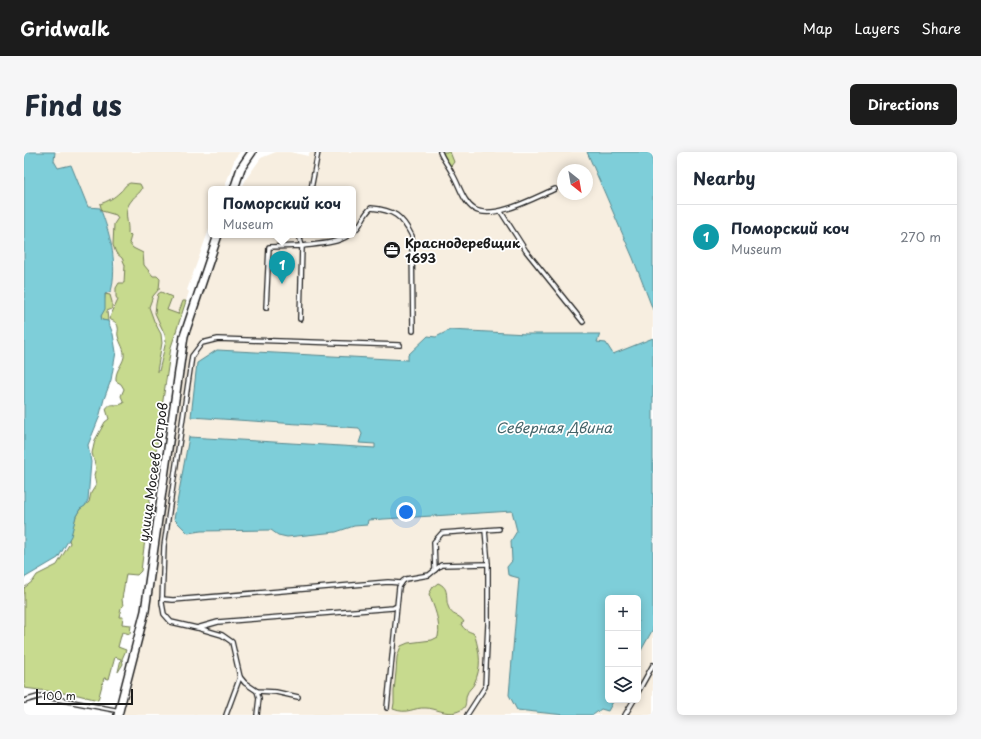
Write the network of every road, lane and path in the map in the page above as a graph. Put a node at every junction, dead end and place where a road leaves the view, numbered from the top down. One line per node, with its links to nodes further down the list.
1 (252, 152): 4 (street)
2 (318, 152): 5 (lane)
3 (440, 152): 7 (lane)
4 (235, 186)
5 (312, 186)
6 (555, 189): 7 (lane)
7 (501, 212): 15 (lane)
8 (356, 230): 16 (lane)
9 (217, 238): 34 (street, улица Мосеев Остров)
10 (300, 238): 12 (lane)
11 (342, 238): 12 (lane)
12 (302, 246): 13 (lane); 14 (lane)
13 (266, 308)
14 (300, 319)
15 (583, 322)
16 (413, 331)
17 (400, 345): 23 (lane)
18 (499, 529): 19 (lane)
19 (485, 530): 20 (lane); 21 (lane)
20 (488, 564): 21 (lane); 37 (lane)
21 (435, 570): 22 (lane)
22 (401, 583): 23 (lane); 24 (lane)
23 (162, 599): 25 (lane)
24 (397, 606): 25 (lane); 33 (lane)
25 (197, 628): 27 (lane)
26 (653, 665): 28 (lane)
27 (240, 677): 29 (lane); 35 (lane)
28 (641, 687)
29 (258, 691): 30 (lane); 36 (lane)
30 (298, 697)
31 (24, 701): 34 (lane)
32 (632, 703): 38 (lane)
33 (387, 708)
34 (119, 713)
35 (226, 715)
36 (257, 715)
37 (467, 715)
38 (625, 715)

